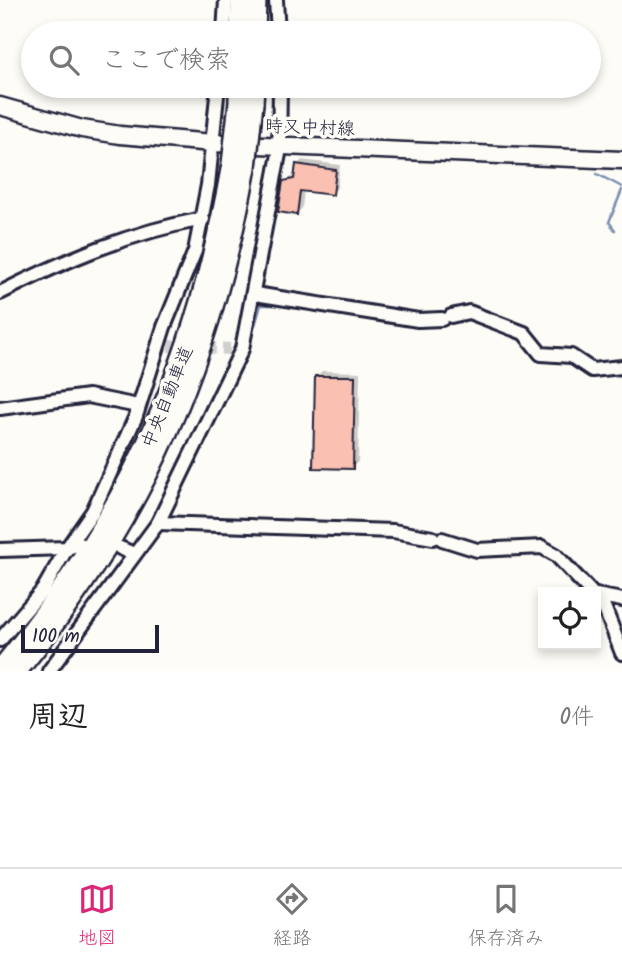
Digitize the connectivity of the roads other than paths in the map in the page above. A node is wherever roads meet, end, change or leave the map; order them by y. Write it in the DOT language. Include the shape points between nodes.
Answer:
graph roads {
  1 [pos="226,0"];
  2 [pos="240,0"];
  3 [pos="256,0"];
  4 [pos="276,0"];
  5 [pos="225,21"];
  6 [pos="240,21"];
  7 [pos="255,21"];
  8 [pos="277,21"];
  9 [pos="217,98"];
  10 [pos="246,98"];
  11 [pos="279,98"];
  12 [pos="0,106"];
  13 [pos="213,143"];
  14 [pos="280,146"];
  15 [pos="622,160"];
  16 [pos="239,165"];
  17 [pos="203,219"];
  18 [pos="0,293"];
  19 [pos="255,294"];
  20 [pos="622,367"];
  21 [pos="138,406"];
  22 [pos="0,408"];
  23 [pos="158,523"];
  24 [pos="80,544"];
  25 [pos="66,548"];
  26 [pos="120,548"];
  27 [pos="0,550"];
  28 [pos="134,554"];
  29 [pos="588,587"];
  30 [pos="601,596"];
  31 [pos="622,600"];
  32 [pos="601,606"];
  33 [pos="0,640"];
  34 [pos="622,653"];
  35 [pos="0,670"];
  36 [pos="18,671"];
  37 [pos="49,671"];
  1 -- 5 [label="street"];
  2 -- 6 [label="highway"];
  3 -- 7 [label="highway"];
  4 -- 8 [label="street"];
  9 -- 13 [label="street"];
  10 -- 16 [label="highway, 中央自動車道, bridge"];
  11 -- 14 [label="street"];
  12 -- 13 [label="main road, 時又中村線" via="82,129"];
  13 -- 14 [label="main road, 時又中村線"];
  13 -- 17 [label="street"];
  14 -- 15 [label="main road, 時又中村線"];
  14 -- 19 [label="street"];
  16 -- 35 [label="highway, 中央自動車道" via="203,299 149,445 69,582"];
  16 -- 36 [label="highway, 中央自動車道" via="217,302 161,451 81,590"];
  17 -- 18 [label="street" via="111,242"];
  17 -- 21 [label="street" via="163,346"];
  19 -- 20 [label="street" via="418,320 469,312 524,333 541,354 571,356 592,370"];
  19 -- 23 [label="street" via="236,349"];
  21 -- 22 [label="street" via="88,396"];
  21 -- 25 [label="street" via="100,498"];
  23 -- 28 [label="street"];
  23 -- 29 [label="street" via="393,531 477,550 542,547"];
  24 -- 25 [label="street"];
  25 -- 27 [label="street"];
  25 -- 33 [label="street" via="43,590"];
  26 -- 28 [label="street"];
  28 -- 37 [label="street"];
  30 -- 31 [label="street"];
  32 -- 34 [label="street"];
}
